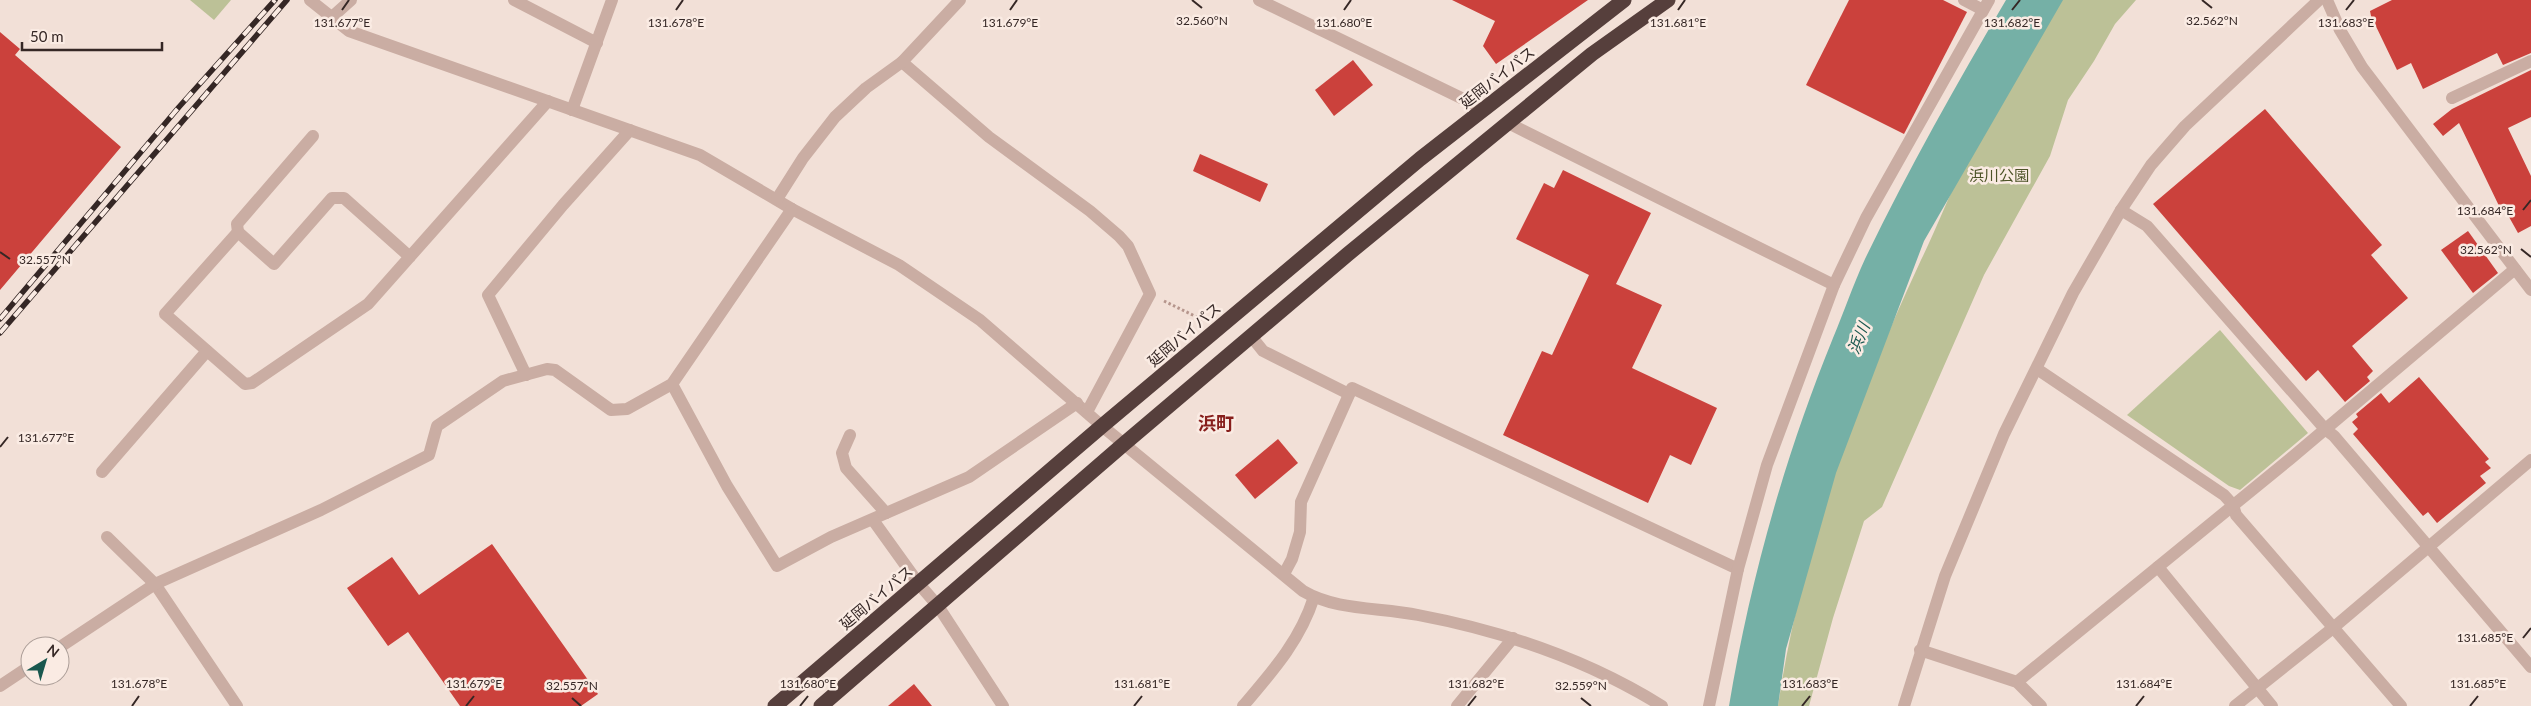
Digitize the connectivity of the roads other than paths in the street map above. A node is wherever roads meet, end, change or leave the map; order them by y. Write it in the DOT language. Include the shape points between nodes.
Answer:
graph roads {
  1 [pos="310,0"];
  2 [pos="351,0"];
  3 [pos="514,0"];
  4 [pos="612,0"];
  5 [pos="960,0"];
  6 [pos="1259,0"];
  7 [pos="1624,0"];
  8 [pos="1668,0"];
  9 [pos="1964,0"];
  10 [pos="2320,0"];
  11 [pos="2327,0"];
  12 [pos="1986,5"];
  13 [pos="332,17"];
  14 [pos="597,43"];
  15 [pos="2531,61"];
  16 [pos="902,62"];
  17 [pos="2452,98"];
  18 [pos="548,101"];
  19 [pos="1484,109"];
  20 [pos="572,110"];
  21 [pos="1508,123"];
  22 [pos="630,130"];
  23 [pos="314,136"];
  24 [pos="777,199"];
  25 [pos="792,209"];
  26 [pos="2121,210"];
  27 [pos="238,232"];
  28 [pos="410,257"];
  29 [pos="2515,269"];
  30 [pos="1834,285"];
  31 [pos="2531,290"];
  32 [pos="1251,336"];
  33 [pos="207,351"];
  34 [pos="2037,369"];
  35 [pos="526,375"];
  36 [pos="672,384"];
  37 [pos="1349,394"];
  38 [pos="1082,408"];
  39 [pos="1102,426"];
  40 [pos="2325,429"];
  41 [pos="850,435"];
  42 [pos="1125,443"];
  43 [pos="2531,460"];
  44 [pos="102,472"];
  45 [pos="2233,505"];
  46 [pos="886,513"];
  47 [pos="873,520"];
  48 [pos="107,537"];
  49 [pos="2429,547"];
  50 [pos="2158,567"];
  51 [pos="1738,569"];
  52 [pos="1284,574"];
  53 [pos="155,584"];
  54 [pos="918,584"];
  55 [pos="1314,597"];
  56 [pos="938,606"];
  57 [pos="2334,628"];
  58 [pos="1513,638"];
  59 [pos="70,640"];
  60 [pos="1920,650"];
  61 [pos="2531,667"];
  62 [pos="20,673"];
  63 [pos="2017,682"];
  64 [pos="0,686"];
  65 [pos="2256,688"];
  66 [pos="2027,700"];
  67 [pos="237,706"];
  68 [pos="775,706"];
  69 [pos="821,706"];
  70 [pos="1003,706"];
  71 [pos="1243,706"];
  72 [pos="1457,706"];
  73 [pos="1662,706"];
  74 [pos="1709,706"];
  75 [pos="1904,706"];
  76 [pos="2041,706"];
  77 [pos="2235,706"];
  78 [pos="2272,706"];
  79 [pos="2402,706"];
  1 -- 13 [label="street"];
  2 -- 13 [label="street"];
  3 -- 14 [label="street"];
  4 -- 14 [label="street"];
  5 -- 16 [label="street"];
  6 -- 19 [label="street"];
  7 -- 19 [label="highway, 延岡バイパス"];
  8 -- 21 [label="highway" via="1592,54"];
  9 -- 12 [label="street"];
  10 -- 26 [label="street" via="2185,126 2151,165"];
  11 -- 29 [label="street" via="2340,30 2362,66"];
  12 -- 30 [label="street" via="1866,218"];
  13 -- 18 [label="street" via="349,31"];
  14 -- 20 [label="street"];
  15 -- 17 [label="street"];
  16 -- 24 [label="street" via="866,88 835,117"];
  16 -- 38 [label="street" via="989,137 1090,211 1128,246 1150,294"];
  18 -- 20 [label="street"];
  18 -- 28 [label="street"];
  19 -- 39 [label="highway, 延岡バイパス"];
  20 -- 22 [label="street"];
  21 -- 30 [label="street"];
  21 -- 32 [label="highway"];
  22 -- 24 [label="street" via="700,156"];
  22 -- 35 [label="street" via="488,295"];
  23 -- 27 [label="street" via="237,224"];
  24 -- 25 [label="street"];
  25 -- 36 [label="street"];
  25 -- 38 [label="street" via="899,265 980,320"];
  26 -- 34 [label="street" via="2073,293"];
  26 -- 40 [label="street" via="2147,226"];
  27 -- 28 [label="street" via="274,264 332,198 344,198"];
  27 -- 33 [label="street" via="165,314"];
  28 -- 33 [label="street" via="368,304 252,383 245,384"];
  29 -- 31 [label="street"];
  29 -- 40 [label="street"];
  30 -- 51 [label="street" via="1767,465"];
  32 -- 37 [label="street" via="1263,351"];
  32 -- 42 [label="highway"];
  33 -- 44 [label="street"];
  34 -- 45 [label="street" via="2224,495"];
  34 -- 60 [label="street" via="1969,515"];
  35 -- 36 [label="street" via="555,370 610,410 627,409"];
  35 -- 53 [label="street" via="503,381 437,426 429,455 321,510"];
  36 -- 47 [label="street" via="727,486 777,566 831,537"];
  37 -- 51 [label="street" via="1352,388"];
  37 -- 52 [label="street" via="1301,502 1300,532"];
  38 -- 39 [label="street"];
  38 -- 46 [label="street" via="969,477"];
  39 -- 42 [label="street"];
  39 -- 54 [label="highway, 延岡バイパス"];
  40 -- 45 [label="street"];
  40 -- 49 [label="street"];
  41 -- 46 [label="street" via="842,452 846,468"];
  42 -- 52 [label="street"];
  42 -- 56 [label="highway"];
  43 -- 49 [label="street"];
  45 -- 50 [label="street"];
  45 -- 57 [label="street" via="2236,515"];
  46 -- 47 [label="street"];
  47 -- 54 [label="street"];
  48 -- 53 [label="street"];
  49 -- 57 [label="street"];
  49 -- 61 [label="street"];
  50 -- 63 [label="street"];
  50 -- 65 [label="street"];
  51 -- 74 [label="street"];
  52 -- 55 [label="street"];
  53 -- 59 [label="street"];
  53 -- 67 [label="street"];
  54 -- 56 [label="street"];
  54 -- 68 [label="highway, 延岡バイパス"];
  55 -- 58 [label="street" via="1328,602 1418,614"];
  55 -- 71 [label="street" via="1295,641"];
  56 -- 69 [label="highway"];
  56 -- 70 [label="street"];
  57 -- 65 [label="street"];
  57 -- 79 [label="street"];
  58 -- 72 [label="street"];
  58 -- 73 [label="street" via="1592,668"];
  60 -- 63 [label="street"];
  60 -- 75 [label="street"];
  62 -- 64 [label="street"];
  63 -- 66 [label="street"];
  65 -- 77 [label="street"];
  65 -- 78 [label="street"];
  66 -- 76 [label="street"];
}
